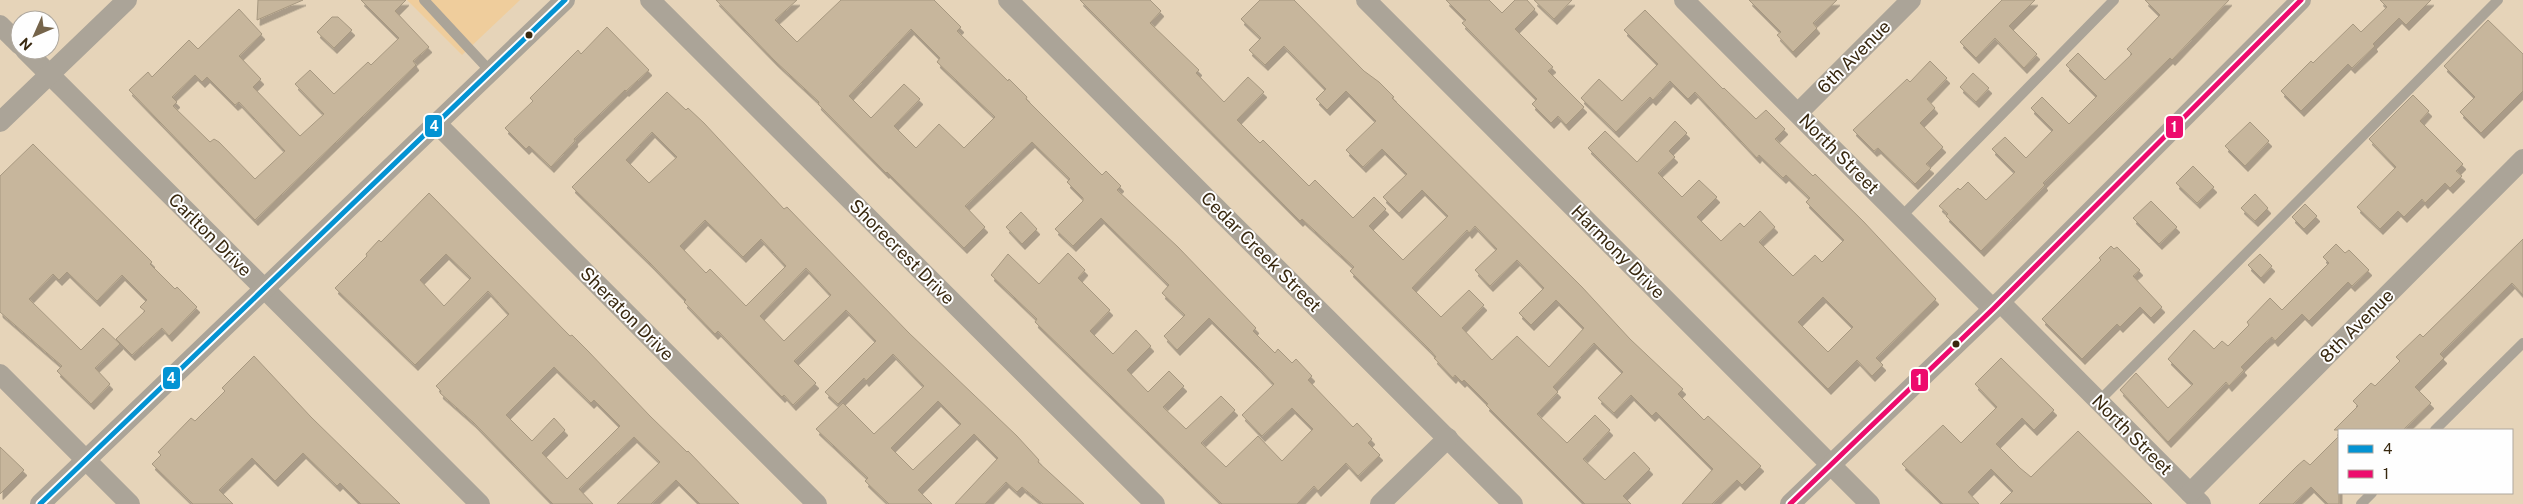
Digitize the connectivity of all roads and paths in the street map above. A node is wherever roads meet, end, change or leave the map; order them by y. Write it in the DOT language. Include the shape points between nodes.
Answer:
graph roads {
  1 [pos="127,0"];
  2 [pos="424,0"];
  3 [pos="565,0"];
  4 [pos="650,0"];
  5 [pos="1008,0"];
  6 [pos="1366,0"];
  7 [pos="1684,0"];
  8 [pos="1911,0"];
  9 [pos="2114,0"];
  10 [pos="2301,0"];
  11 [pos="2498,0"];
  12 [pos="0,25"];
  13 [pos="10,34"];
  14 [pos="36,60"];
  15 [pos="490,72"];
  16 [pos="50,74"];
  17 [pos="1798,113"];
  18 [pos="0,122"];
  19 [pos="436,123"];
  20 [pos="2523,159"];
  21 [pos="1902,216"];
  22 [pos="264,288"];
  23 [pos="1997,306"];
  24 [pos="2523,343"];
  25 [pos="0,374"];
  26 [pos="2098,402"];
  27 [pos="2436,429"];
  28 [pos="1448,438"];
  29 [pos="86,460"];
  30 [pos="1831,465"];
  31 [pos="2371,494"];
  32 [pos="2196,498"];
  33 [pos="476,503"];
  34 [pos="40,504"];
  35 [pos="130,504"];
  36 [pos="817,504"];
  37 [pos="1155,504"];
  38 [pos="1380,504"];
  39 [pos="1514,504"];
  40 [pos="1790,504"];
  41 [pos="1870,504"];
  42 [pos="2361,504"];
  1 -- 16 [label="street"];
  2 -- 15 [label="lane"];
  3 -- 15 [label="street"];
  4 -- 37 [label="street, Shorecrest Drive"];
  5 -- 28 [label="street, Cedar Creek Street"];
  6 -- 30 [label="street, Harmony Drive"];
  7 -- 17 [label="street, North Street"];
  8 -- 17 [label="street, 6th Avenue"];
  9 -- 21 [label="lane"];
  10 -- 23 [label="street"];
  11 -- 26 [label="lane"];
  12 -- 13 [label="street"];
  14 -- 16 [label="street, Carlton Drive"];
  15 -- 19 [label="street"];
  16 -- 18 [label="street"];
  16 -- 22 [label="street, Carlton Drive"];
  17 -- 21 [label="street, North Street"];
  19 -- 22 [label="street"];
  19 -- 36 [label="street, Sheraton Drive"];
  20 -- 32 [label="street, 8th Avenue"];
  21 -- 23 [label="street, North Street"];
  22 -- 29 [label="street"];
  22 -- 33 [label="street, Carlton Drive"];
  23 -- 26 [label="street, North Street"];
  23 -- 30 [label="street"];
  24 -- 27 [label="lane"];
  25 -- 29 [label="street"];
  26 -- 32 [label="street, North Street"];
  28 -- 38 [label="street"];
  28 -- 39 [label="street, Cedar Creek Street"];
  29 -- 34 [label="street"];
  29 -- 35 [label="street"];
  30 -- 40 [label="street"];
  30 -- 41 [label="street, Harmony Drive"];
  31 -- 42 [label="lane"];
}
